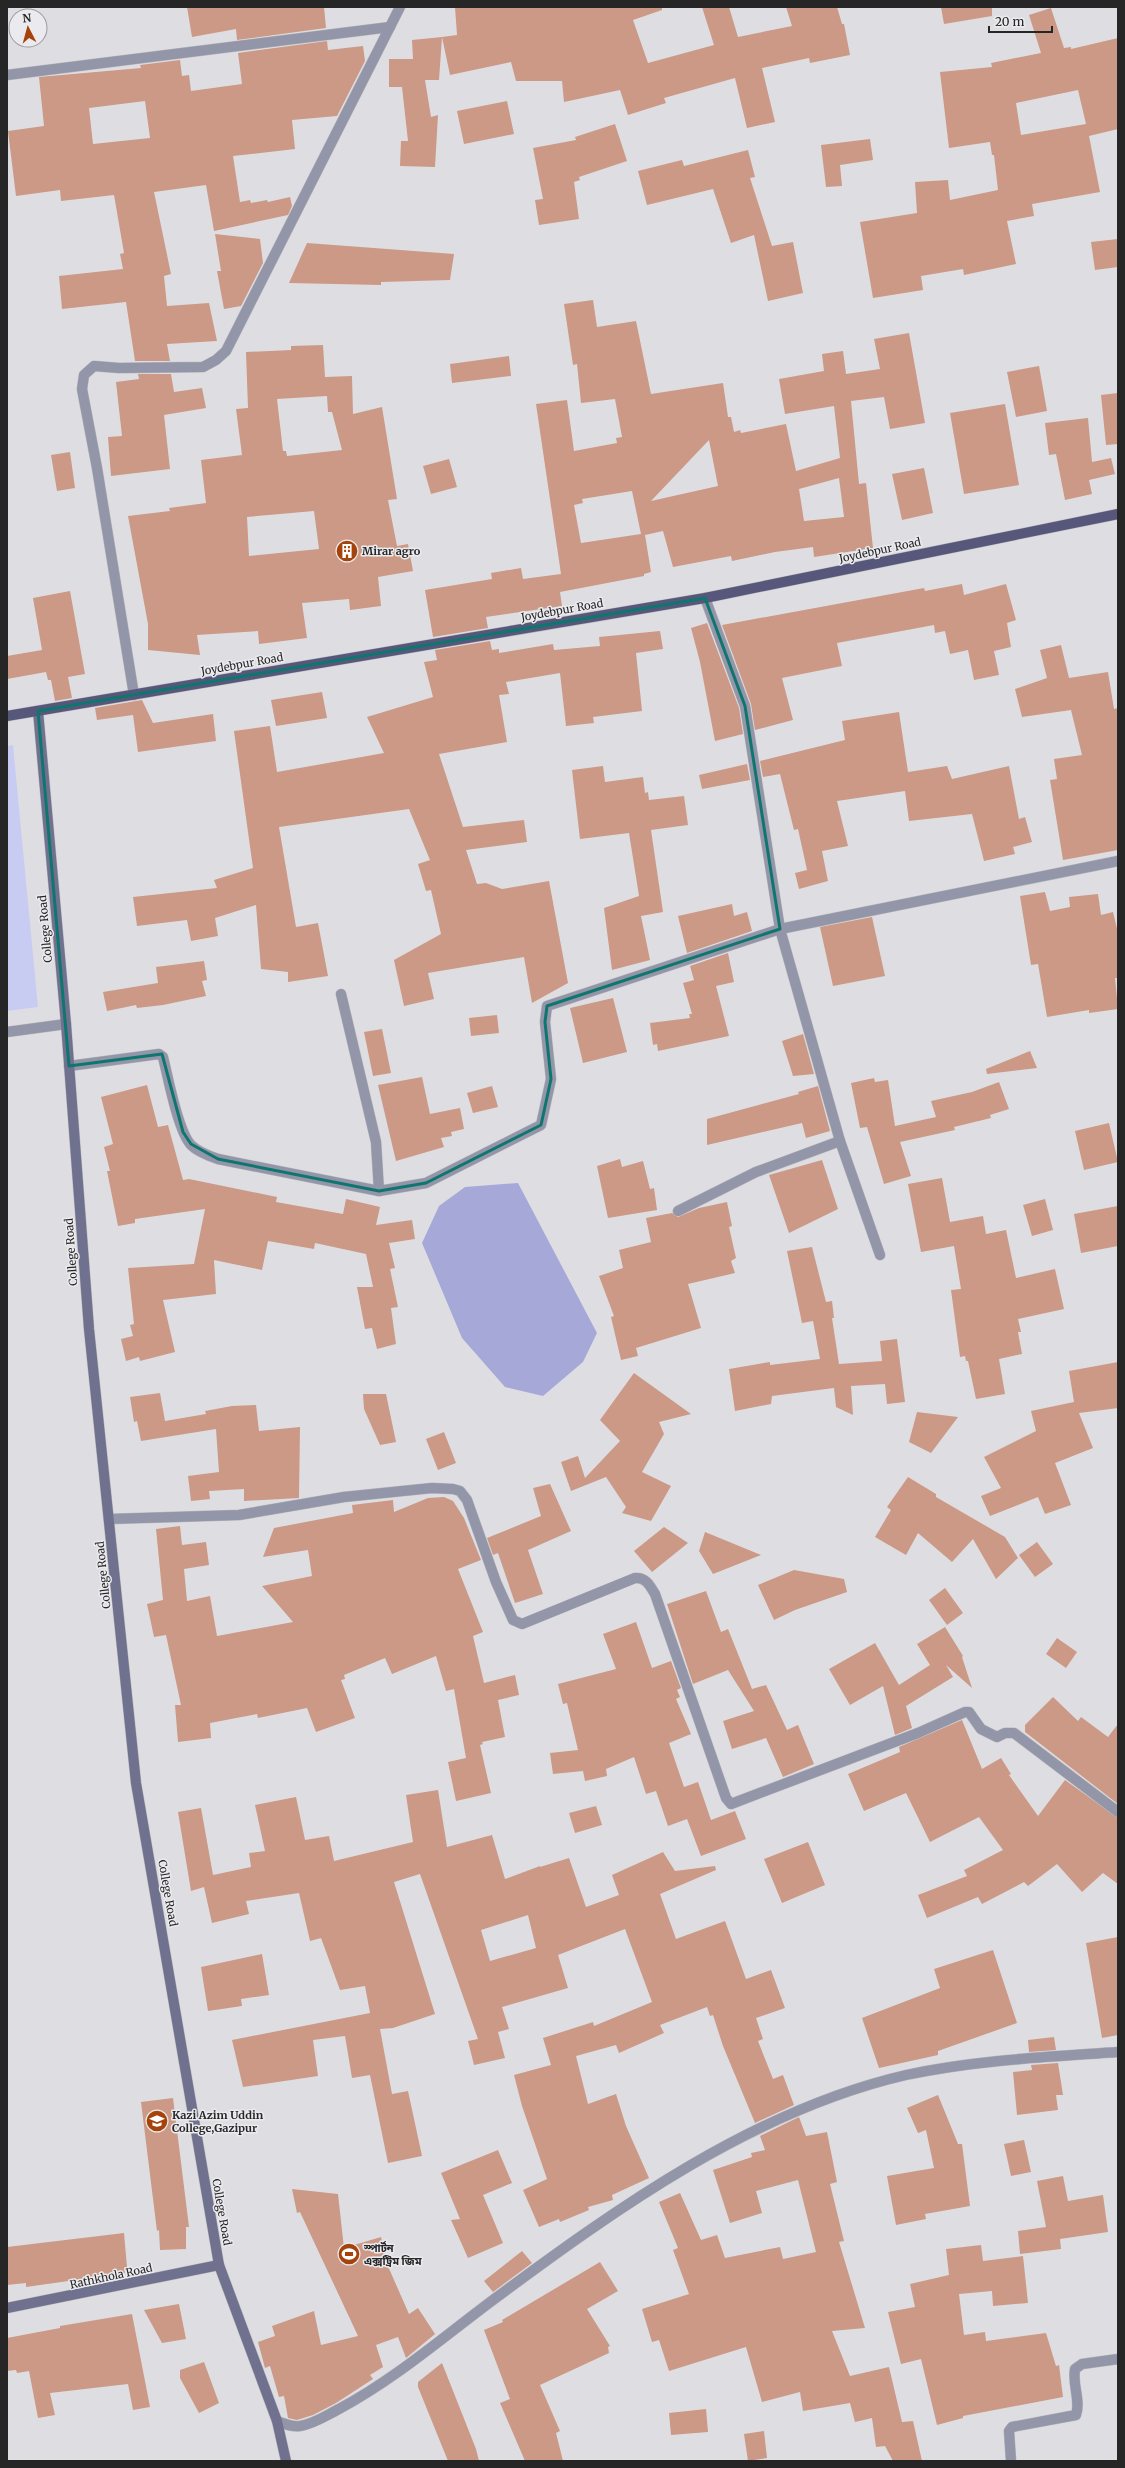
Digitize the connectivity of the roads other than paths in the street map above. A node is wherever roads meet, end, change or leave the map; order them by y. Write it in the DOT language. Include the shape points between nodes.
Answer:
graph roads {
  1 [pos="400,7"];
  2 [pos="390,27"];
  3 [pos="7,75"];
  4 [pos="1118,514"];
  5 [pos="705,598"];
  6 [pos="134,694"];
  7 [pos="38,711"];
  8 [pos="7,716"];
  9 [pos="1118,861"];
  10 [pos="780,929"];
  11 [pos="340,994"];
  12 [pos="66,1024"];
  13 [pos="7,1032"];
  14 [pos="69,1066"];
  15 [pos="840,1141"];
  16 [pos="379,1191"];
  17 [pos="678,1211"];
  18 [pos="880,1255"];
  19 [pos="109,1519"];
  20 [pos="1118,1812"];
  21 [pos="1118,2052"];
  22 [pos="219,2265"];
  23 [pos="7,2308"];
  24 [pos="1118,2360"];
  25 [pos="277,2421"];
  26 [pos="286,2461"];
  27 [pos="1011,2461"];
  1 -- 2 [label="street"];
  2 -- 3 [label="street"];
  2 -- 6 [label="street" via="226,351 203,368 94,366 84,375 82,389"];
  4 -- 5 [label="main road, Joydebpur Road"];
  5 -- 6 [label="main road, Joydebpur Road"];
  5 -- 10 [label="street" via="745,706"];
  6 -- 7 [label="main road, Joydebpur Road"];
  7 -- 8 [label="main road, Joydebpur Road"];
  7 -- 12 [label="main road, College Road"];
  9 -- 10 [label="street"];
  10 -- 15 [label="street"];
  10 -- 16 [label="street" via="547,1006 545,1022 552,1080 541,1125 426,1183"];
  11 -- 16 [label="street" via="376,1142"];
  12 -- 13 [label="street"];
  12 -- 14 [label="main road, College Road"];
  14 -- 16 [label="street" via="159,1054 183,1132 191,1144 204,1154"];
  14 -- 19 [label="main road, College Road" via="89,1329"];
  15 -- 17 [label="street" via="756,1172"];
  15 -- 18 [label="street"];
  19 -- 20 [label="street" via="239,1515 344,1497 453,1489 460,1491 467,1500 496,1582 513,1620 522,1624 635,1578 648,1583 655,1594 726,1798 731,1804 969,1712 981,1730 997,1737 1014,1733"];
  19 -- 22 [label="main road, College Road" via="136,1783"];
  21 -- 25 [label="street" via="985,2061 905,2076 834,2097 745,2136 658,2183 494,2300 396,2375 360,2398 302,2426 292,2427"];
  22 -- 23 [label="main road, Rathkhola Road"];
  22 -- 25 [label="main road, College Road"];
  24 -- 27 [label="street" via="1082,2364 1075,2369 1078,2409 1076,2415 1012,2426 1009,2431"];
  25 -- 26 [label="main road, College Road"];
}
